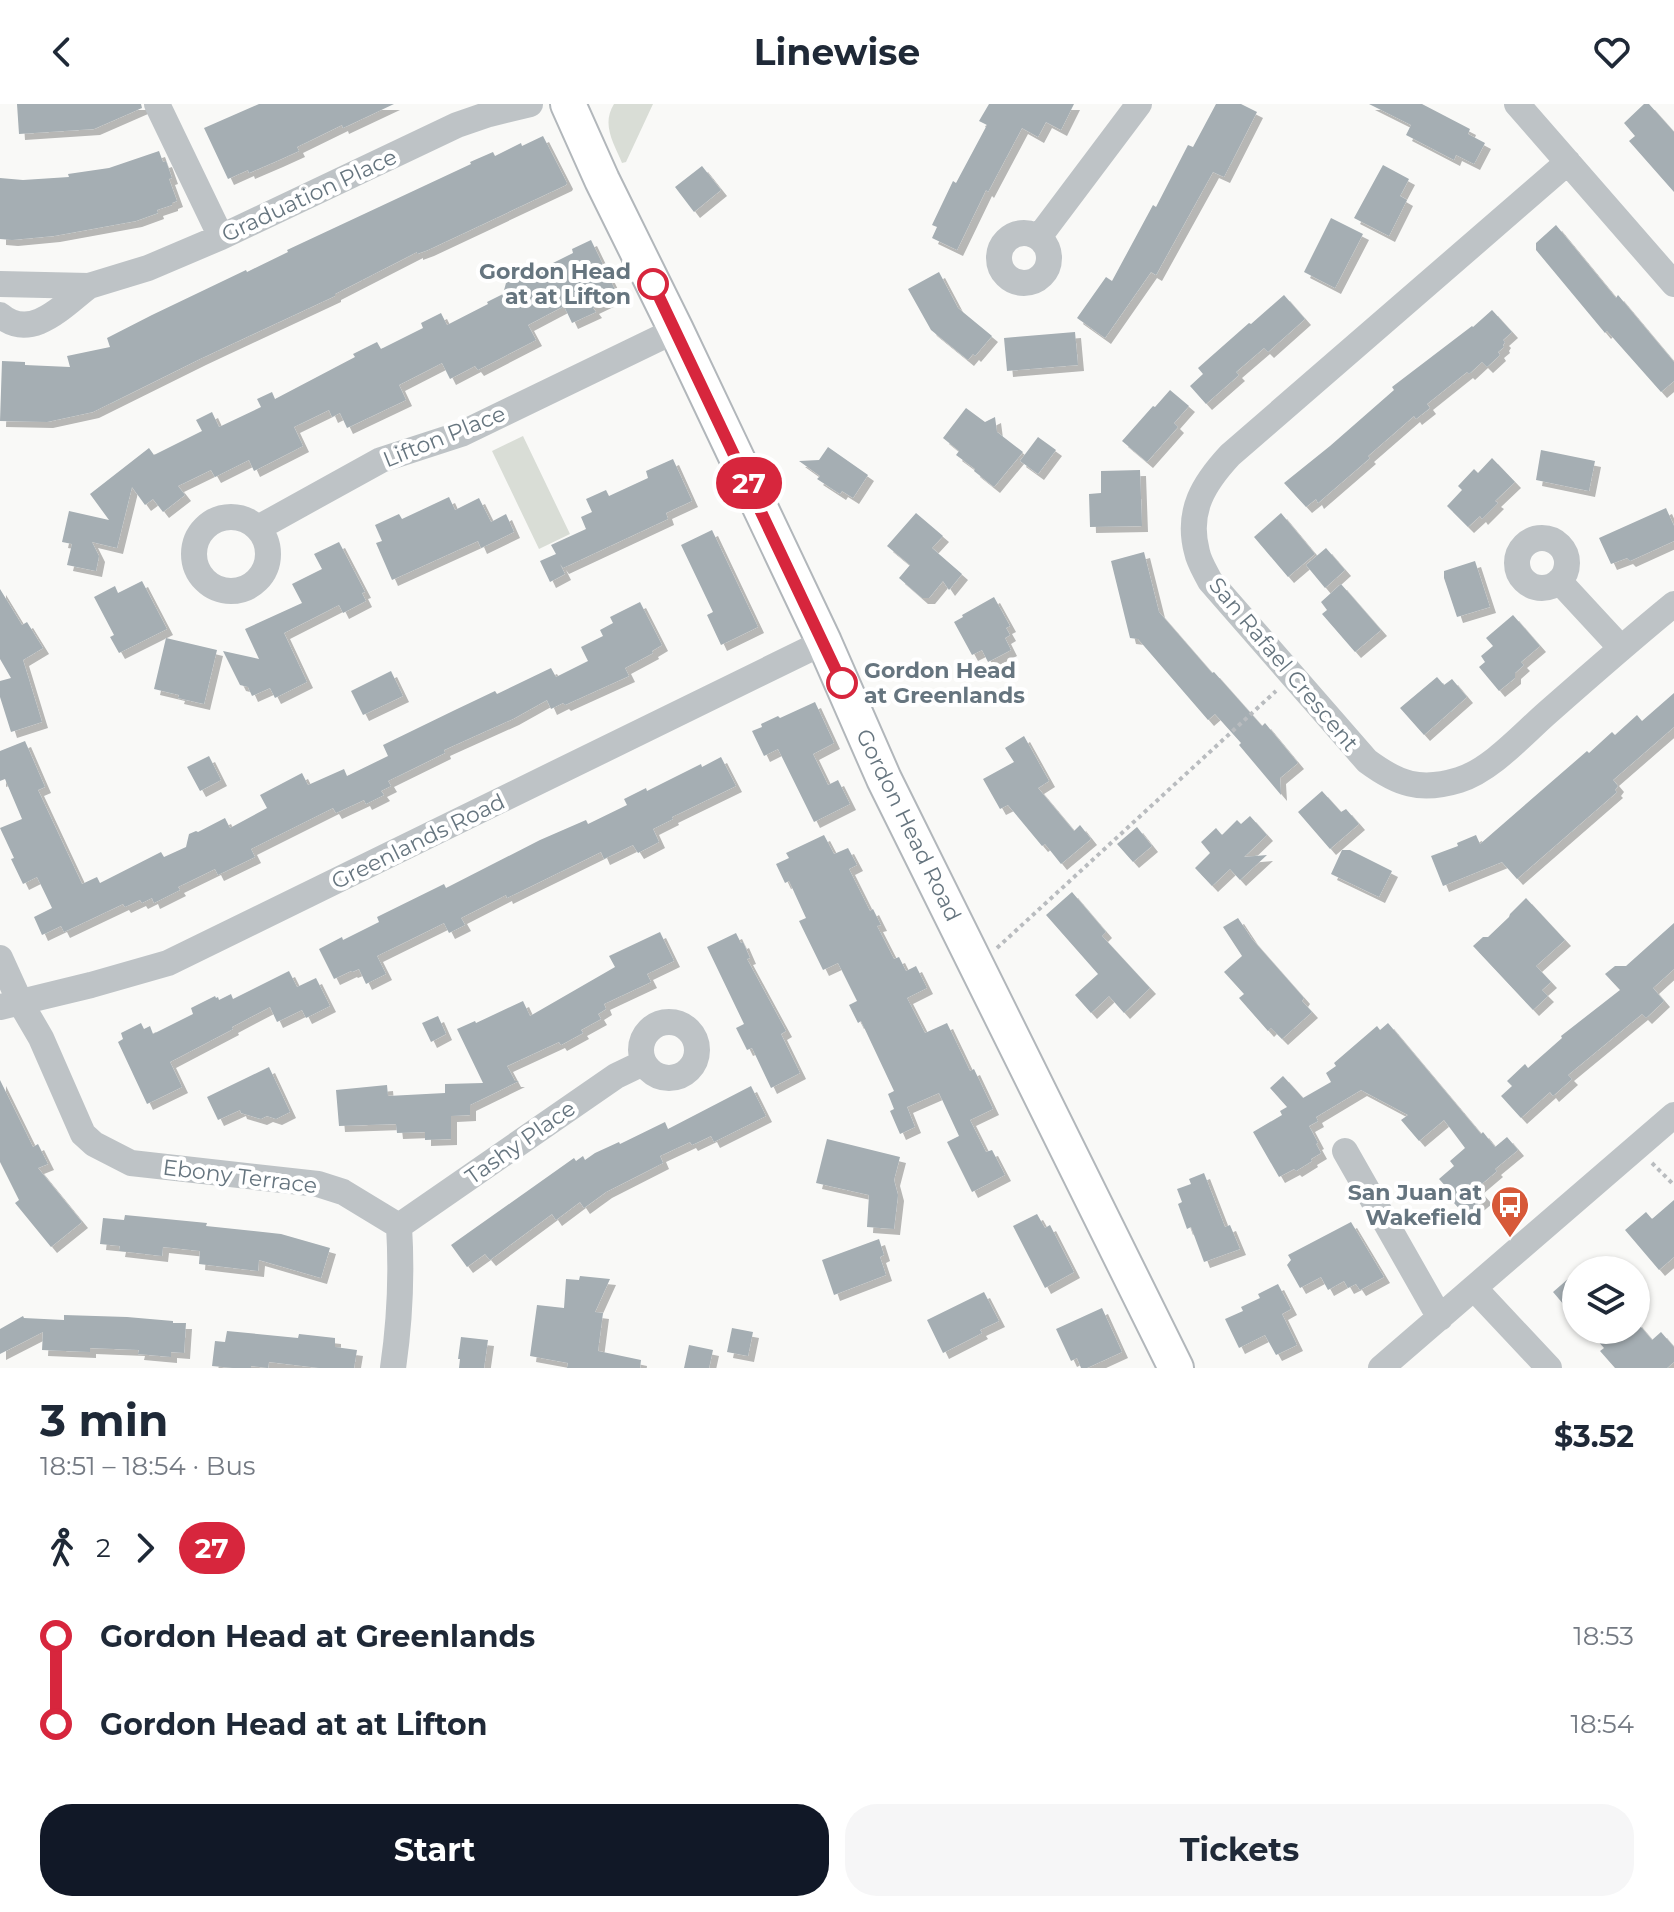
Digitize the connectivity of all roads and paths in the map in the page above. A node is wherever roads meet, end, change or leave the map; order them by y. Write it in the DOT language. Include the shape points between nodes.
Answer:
graph roads {
  1 [pos="157,104"];
  2 [pos="530,104"];
  3 [pos="568,104"];
  4 [pos="1139,104"];
  5 [pos="1517,104"];
  6 [pos="1568,162"];
  7 [pos="221,237"];
  8 [pos="1039,237"];
  9 [pos="0,284"];
  10 [pos="1674,284"];
  11 [pos="89,286"];
  12 [pos="0,315"];
  13 [pos="676,330"];
  14 [pos="258,528"];
  15 [pos="1559,581"];
  16 [pos="1674,604"];
  17 [pos="824,642"];
  18 [pos="1621,648"];
  19 [pos="1292,676"];
  20 [pos="0,958"];
  21 [pos="977,967"];
  22 [pos="10,1004"];
  23 [pos="643,1063"];
  24 [pos="1674,1115"];
  25 [pos="1636,1147"];
  26 [pos="1345,1151"];
  27 [pos="1674,1185"];
  28 [pos="399,1226"];
  29 [pos="1474,1288"];
  30 [pos="1440,1318"];
  31 [pos="393,1368"];
  32 [pos="1176,1368"];
  33 [pos="1381,1368"];
  34 [pos="1549,1368"];
  1 -- 7 [label="street"];
  2 -- 7 [label="street, Graduation Place" via="457,125"];
  3 -- 13 [label="main road, Gordon Head Road"];
  4 -- 8 [label="street"];
  5 -- 6 [label="street"];
  6 -- 10 [label="street"];
  6 -- 19 [label="street, San Rafael Crescent" via="1230,455 1200,495 1194,528 1197,553 1210,581"];
  7 -- 11 [label="street, Graduation Place"];
  9 -- 11 [label="street, Graduation Place"];
  11 -- 12 [label="street, Graduation Place" via="44,320 26,326"];
  13 -- 14 [label="street, Lifton Place" via="461,434 381,460"];
  13 -- 17 [label="main road, Gordon Head Road"];
  15 -- 18 [label="street"];
  16 -- 18 [label="street, San Rafael Crescent"];
  17 -- 21 [label="main road, Gordon Head Road" via="884,779"];
  17 -- 22 [label="street, Greenlands Road" via="168,963"];
  18 -- 19 [label="street, San Rafael Crescent" via="1487,765 1461,780 1430,785 1407,784 1367,761"];
  19 -- 21 [label="path"];
  20 -- 22 [label="street, Ebony Terrace"];
  21 -- 32 [label="main road, Gordon Head Road"];
  22 -- 28 [label="street, Ebony Terrace" via="41,1038 83,1134 94,1144 131,1163 318,1184 343,1192"];
  23 -- 28 [label="street, Tashy Place" via="616,1076"];
  24 -- 25 [label="street"];
  25 -- 27 [label="path"];
  25 -- 29 [label="street"];
  26 -- 30 [label="street"];
  28 -- 31 [label="street" via="402,1265"];
  29 -- 30 [label="street"];
  29 -- 34 [label="street"];
  30 -- 33 [label="street"];
}
